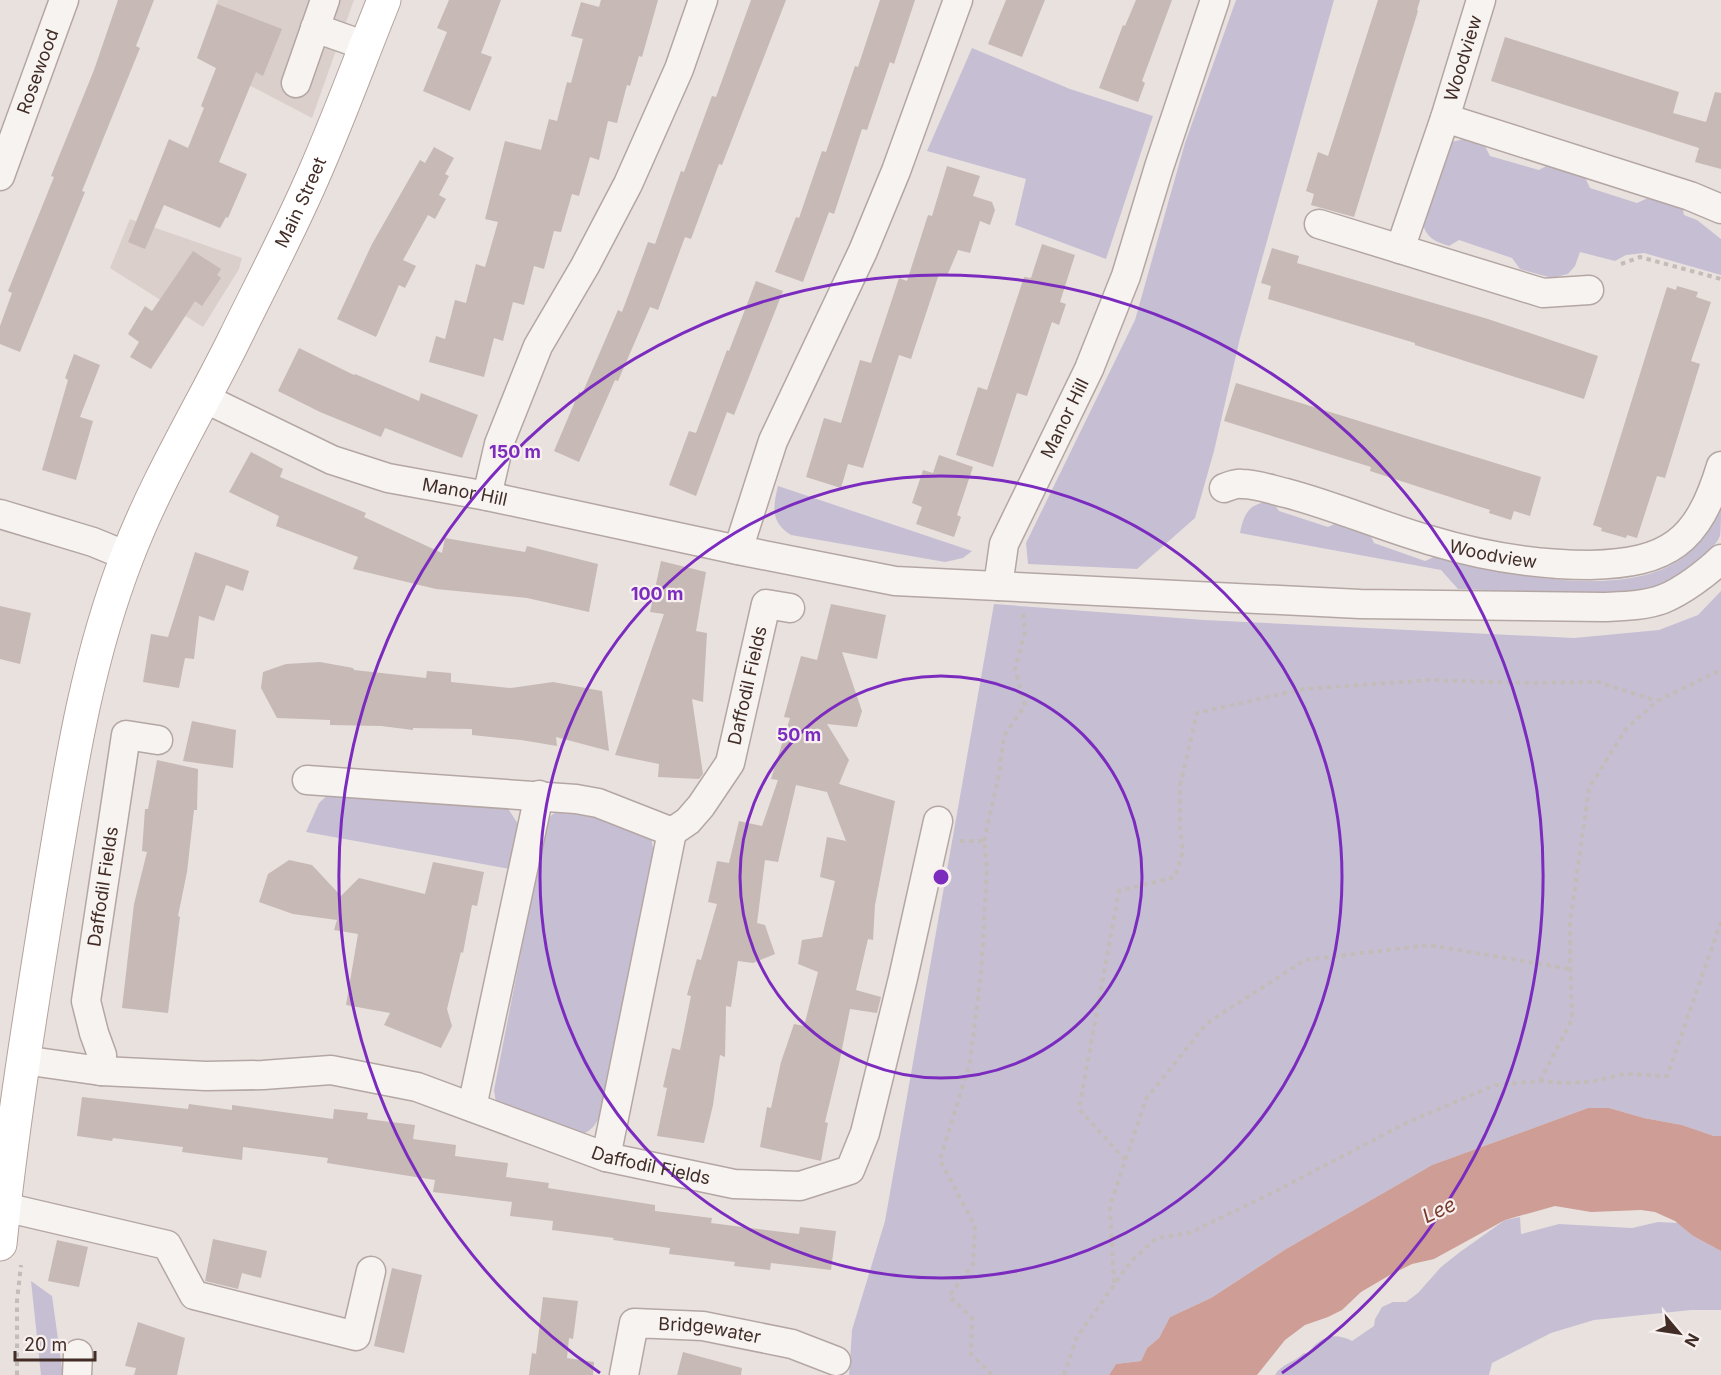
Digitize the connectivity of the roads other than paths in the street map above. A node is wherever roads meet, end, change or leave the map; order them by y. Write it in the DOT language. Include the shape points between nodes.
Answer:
graph roads {
  1 [pos="64,0"];
  2 [pos="325,0"];
  3 [pos="384,0"];
  4 [pos="703,0"];
  5 [pos="958,0"];
  6 [pos="1215,0"];
  7 [pos="1481,0"];
  8 [pos="315,28"];
  9 [pos="366,46"];
  10 [pos="296,83"];
  11 [pos="1445,118"];
  12 [pos="0,176"];
  13 [pos="1721,209"];
  14 [pos="1319,224"];
  15 [pos="1400,249"];
  16 [pos="1589,290"];
  17 [pos="204,398"];
  18 [pos="1721,466"];
  19 [pos="1224,488"];
  20 [pos="487,496"];
  21 [pos="0,514"];
  22 [pos="738,550"];
  23 [pos="127,556"];
  24 [pos="1721,559"];
  25 [pos="1009,587"];
  26 [pos="790,608"];
  27 [pos="158,740"];
  28 [pos="308,780"];
  29 [pos="539,795"];
  30 [pos="936,831"];
  31 [pos="672,832"];
  32 [pos="23,1060"];
  33 [pos="101,1071"];
  34 [pos="472,1107"];
  35 [pos="606,1157"];
  36 [pos="4,1207"];
  37 [pos="11,1250"];
  38 [pos="371,1271"];
  39 [pos="836,1361"];
  40 [pos="624,1375"];
  1 -- 12 [label="street, Rosewood"];
  2 -- 8 [label="street"];
  3 -- 9 [label="main road, Main Street"];
  4 -- 20 [label="street" via="679,69 628,184 538,346 499,444"];
  5 -- 22 [label="street" via="867,241 773,441"];
  6 -- 25 [label="street, Manor Hill" via="1119,294 1085,379 1004,544"];
  7 -- 11 [label="street, Woodview"];
  8 -- 9 [label="street"];
  8 -- 10 [label="street"];
  9 -- 17 [label="main road, Main Street" via="314,173"];
  11 -- 13 [label="street, Woodview" via="1683,193"];
  11 -- 15 [label="street, Woodview"];
  14 -- 15 [label="street"];
  15 -- 16 [label="street" via="1543,293"];
  17 -- 20 [label="street, Manor Hill" via="332,460 388,478"];
  17 -- 23 [label="main road, Main Street"];
  18 -- 19 [label="street, Woodview" via="1702,513 1689,533 1657,555 1613,564 1530,563 1476,553 1282,492 1240,483"];
  20 -- 22 [label="street, Manor Hill"];
  21 -- 23 [label="street"];
  22 -- 25 [label="street, Manor Hill" via="896,581"];
  23 -- 32 [label="main road, Main Street" via="105,620 78,725"];
  24 -- 25 [label="street" via="1664,599 1603,607 1360,604"];
  26 -- 31 [label="street, Daffodil Fields" via="766,604 730,763 701,806"];
  27 -- 33 [label="street, Daffodil Fields" via="126,735 86,1000 102,1055"];
  28 -- 29 [label="street"];
  29 -- 31 [label="street" via="598,803"];
  29 -- 34 [label="street"];
  30 -- 35 [label="street, Daffodil Fields" via="865,1133 849,1170 801,1186 734,1184"];
  31 -- 35 [label="street"];
  32 -- 33 [label="street, Daffodil Fields"];
  32 -- 36 [label="main road, Main Street"];
  33 -- 34 [label="street, Daffodil Fields" via="206,1076 331,1070 417,1087"];
  34 -- 35 [label="street, Daffodil Fields"];
  36 -- 37 [label="main road, Main Street"];
  36 -- 38 [label="street" via="167,1245 194,1295 356,1336"];
  39 -- 40 [label="street, Bridgewater" via="792,1344 703,1326 634,1323"];
}
